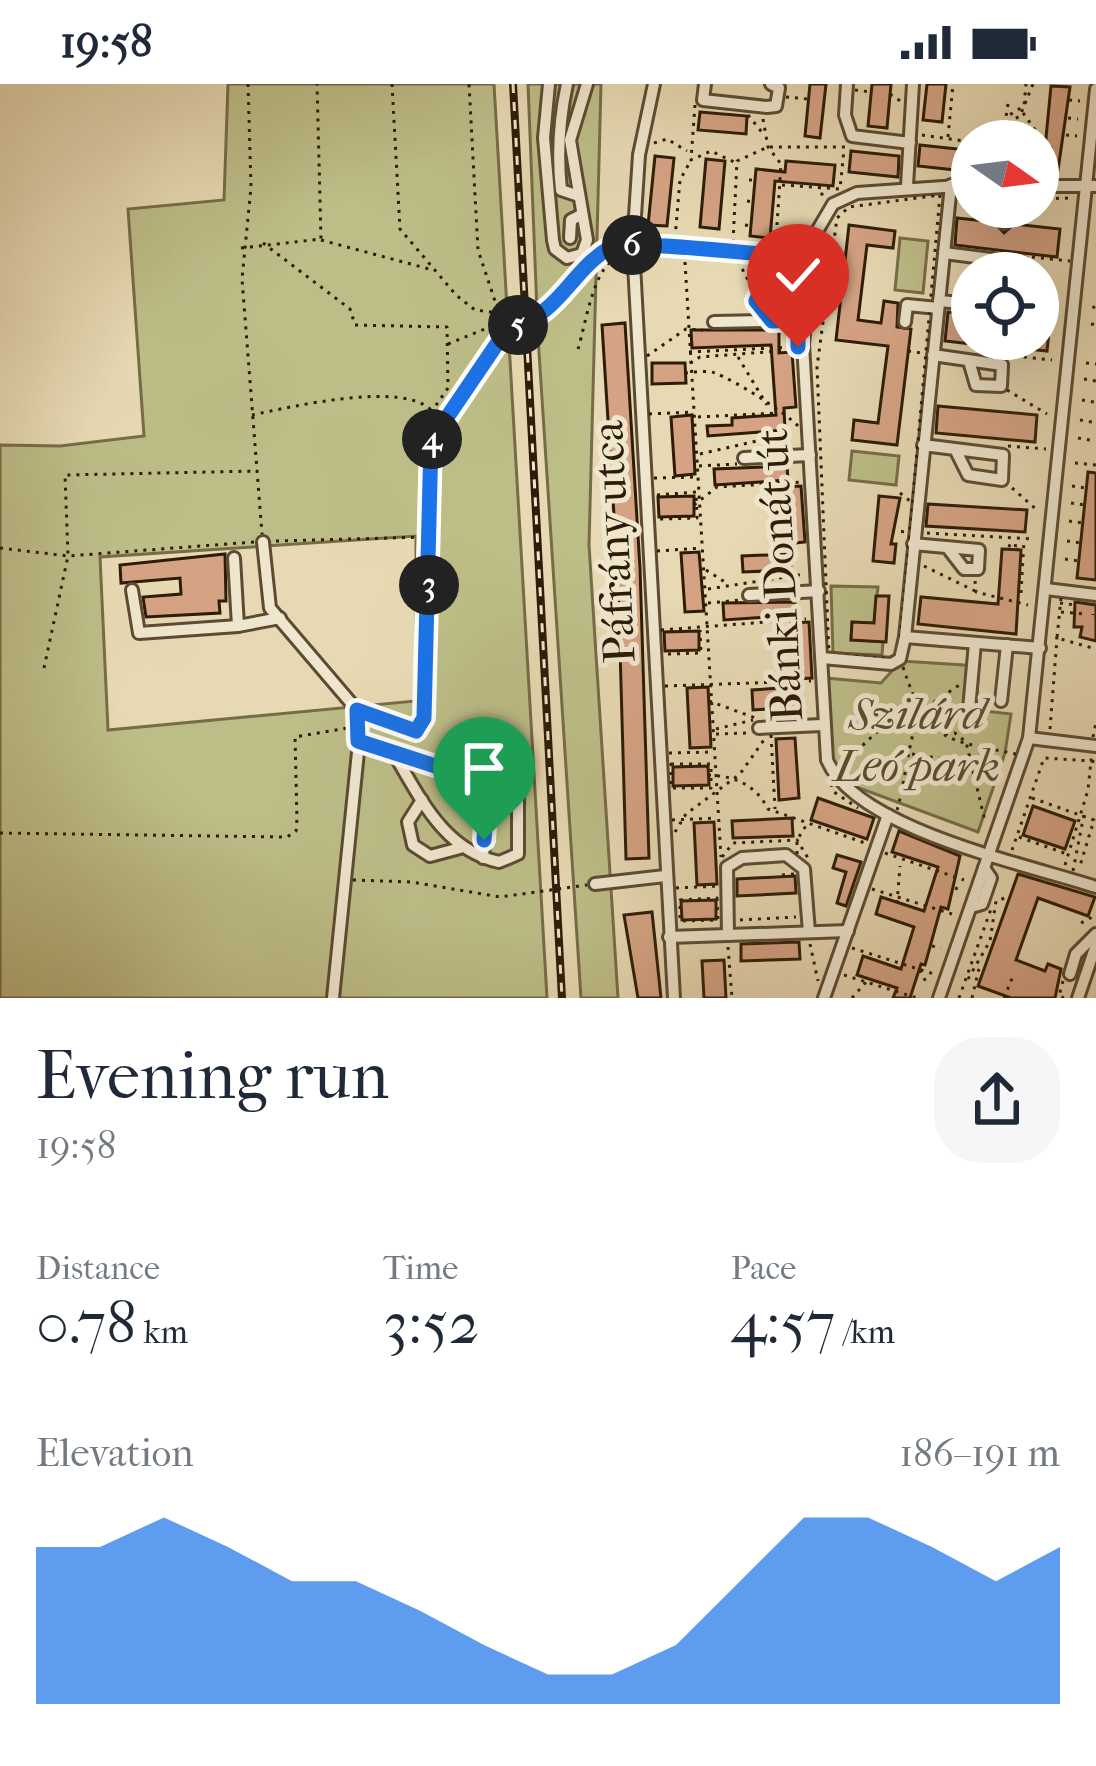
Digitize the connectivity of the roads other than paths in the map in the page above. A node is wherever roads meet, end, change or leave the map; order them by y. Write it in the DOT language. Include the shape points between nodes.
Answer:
graph roads {
  1 [pos="549,84"];
  2 [pos="654,84"];
  3 [pos="705,84"];
  4 [pos="771,84"];
  5 [pos="914,84"];
  6 [pos="567,85"];
  7 [pos="848,86"];
  8 [pos="586,87"];
  9 [pos="1096,89"];
  10 [pos="558,128"];
  11 [pos="912,139"];
  12 [pos="951,185"];
  13 [pos="907,186"];
  14 [pos="1059,186"];
  15 [pos="1091,186"];
  16 [pos="580,215"];
  17 [pos="571,238"];
  18 [pos="634,248"];
  19 [pos="944,253"];
  20 [pos="951,254"];
  21 [pos="811,257"];
  22 [pos="936,306"];
  23 [pos="951,306"];
  24 [pos="804,320"];
  25 [pos="905,322"];
  26 [pos="708,326"];
  27 [pos="924,353"];
  28 [pos="969,361"];
  29 [pos="923,445"];
  30 [pos="956,449"];
  31 [pos="807,456"];
  32 [pos="746,461"];
  33 [pos="914,536"];
  34 [pos="263,542"];
  35 [pos="947,547"];
  36 [pos="234,558"];
  37 [pos="1046,589"];
  38 [pos="132,590"];
  39 [pos="819,591"];
  40 [pos="1096,595"];
  41 [pos="750,597"];
  42 [pos="280,618"];
  43 [pos="238,626"];
  44 [pos="905,637"];
  45 [pos="1040,642"];
  46 [pos="975,643"];
  47 [pos="1007,646"];
  48 [pos="822,658"];
  49 [pos="1001,701"];
  50 [pos="969,709"];
  51 [pos="819,721"];
  52 [pos="762,726"];
  53 [pos="1029,738"];
  54 [pos="1094,740"];
  55 [pos="358,741"];
  56 [pos="394,754"];
  57 [pos="488,783"];
  58 [pos="422,800"];
  59 [pos="891,817"];
  60 [pos="460,848"];
  61 [pos="989,852"];
  62 [pos="483,858"];
  63 [pos="595,884"];
  64 [pos="667,884"];
  65 [pos="1096,887"];
  66 [pos="848,931"];
  67 [pos="671,934"];
  68 [pos="1096,934"];
  69 [pos="726,935"];
  70 [pos="810,935"];
  71 [pos="1096,945"];
  72 [pos="1068,972"];
  73 [pos="333,998"];
  74 [pos="674,998"];
  75 [pos="824,998"];
  76 [pos="939,998"];
  77 [pos="1078,998"];
  1 -- 10 [label="street"];
  2 -- 18 [label="street, Páfrány utca" via="639,154"];
  3 -- 4 [label="street" via="703,100 776,106"];
  5 -- 11 [label="street"];
  6 -- 8 [label="street"];
  6 -- 10 [label="street"];
  7 -- 11 [label="street" via="852,136"];
  8 -- 10 [label="street"];
  9 -- 15 [label="street"];
  10 -- 16 [label="street" via="560,190 576,195"];
  10 -- 16 [label="street" via="552,199 559,204 560,255 582,254"];
  11 -- 13 [label="street"];
  12 -- 13 [label="street, Bánki Donát út"];
  12 -- 19 [label="street"];
  13 -- 21 [label="street, Bánki Donát út" via="833,203"];
  14 -- 15 [label="street"];
  15 -- 37 [label="street"];
  16 -- 17 [label="street" via="571,220"];
  18 -- 21 [label="street"];
  18 -- 64 [label="street, Páfrány utca"];
  19 -- 20 [label="street"];
  19 -- 22 [label="street"];
  21 -- 24 [label="street, Bánki Donát út"];
  22 -- 23 [label="street"];
  22 -- 25 [label="street" via="907,305"];
  22 -- 27 [label="street"];
  24 -- 26 [label="street"];
  24 -- 31 [label="street, Bánki Donát út"];
  27 -- 28 [label="street"];
  27 -- 29 [label="street"];
  28 -- 28 [label="street" via="1002,365 1001,386 976,385"];
  29 -- 30 [label="street"];
  29 -- 33 [label="street"];
  30 -- 30 [label="street" via="1003,455 1002,476 968,475"];
  31 -- 32 [label="street"];
  31 -- 39 [label="street, Bánki Donát út"];
  33 -- 35 [label="street"];
  33 -- 44 [label="street"];
  34 -- 42 [label="street" via="266,596"];
  35 -- 35 [label="street" via="979,550 974,569 964,569"];
  36 -- 43 [label="street"];
  37 -- 40 [label="street" via="1061,597"];
  37 -- 45 [label="street"];
  38 -- 43 [label="street" via="139,633"];
  39 -- 41 [label="street"];
  39 -- 48 [label="street, Bánki Donát út"];
  42 -- 43 [label="street"];
  42 -- 55 [label="street" via="357,708"];
  44 -- 46 [label="street"];
  44 -- 48 [label="street" via="891,664"];
  45 -- 47 [label="street"];
  45 -- 53 [label="street"];
  46 -- 47 [label="street"];
  46 -- 50 [label="street"];
  47 -- 49 [label="street"];
  48 -- 51 [label="street, Bánki Donát út"];
  51 -- 52 [label="street"];
  51 -- 59 [label="street, Bánki Donát út" via="831,776"];
  53 -- 54 [label="street"];
  53 -- 61 [label="street"];
  55 -- 56 [label="street"];
  55 -- 73 [label="street"];
  56 -- 57 [label="street"];
  56 -- 58 [label="street"];
  57 -- 62 [label="street"];
  57 -- 62 [label="street" via="518,796 518,854"];
  58 -- 60 [label="street"];
  58 -- 60 [label="street" via="408,822 412,845 430,856"];
  59 -- 61 [label="street, Bánki Donát út"];
  59 -- 66 [label="street"];
  60 -- 62 [label="street"];
  61 -- 65 [label="street, Bánki Donát út"];
  61 -- 76 [label="street"];
  63 -- 64 [label="street"];
  64 -- 67 [label="street, Páfrány utca"];
  66 -- 70 [label="street"];
  66 -- 75 [label="street"];
  67 -- 69 [label="street"];
  67 -- 74 [label="street, Páfrány utca"];
  68 -- 72 [label="street"];
  69 -- 70 [label="street"];
  69 -- 70 [label="street" via="724,873 731,863 786,855 805,869"];
  71 -- 77 [label="street"];
}
